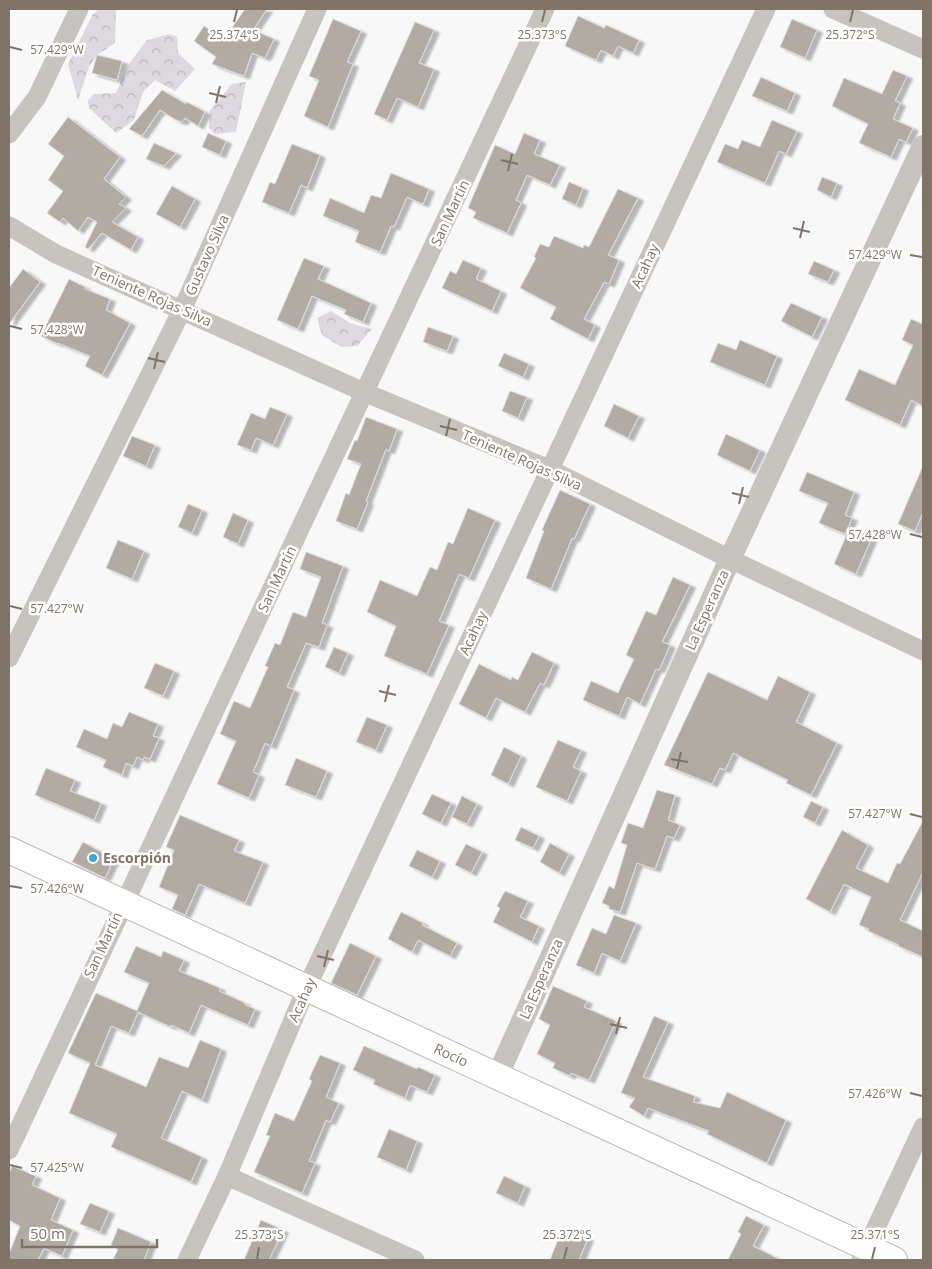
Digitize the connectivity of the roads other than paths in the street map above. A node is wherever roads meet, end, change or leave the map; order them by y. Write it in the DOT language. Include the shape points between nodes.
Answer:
graph roads {
  1 [pos="79,9"];
  2 [pos="317,9"];
  3 [pos="545,9"];
  4 [pos="766,9"];
  5 [pos="833,9"];
  6 [pos="923,48"];
  7 [pos="9,134"];
  8 [pos="923,146"];
  9 [pos="9,226"];
  10 [pos="182,310"];
  11 [pos="366,393"];
  12 [pos="549,469"];
  13 [pos="730,559"];
  14 [pos="923,651"];
  15 [pos="9,658"];
  16 [pos="9,850"];
  17 [pos="123,903"];
  18 [pos="308,988"];
  19 [pos="497,1077"];
  20 [pos="923,1127"];
  21 [pos="9,1150"];
  22 [pos="227,1176"];
  23 [pos="864,1254"];
  24 [pos="187,1260"];
  25 [pos="415,1260"];
  26 [pos="894,1260"];
  1 -- 7 [label="street" via="37,97"];
  2 -- 10 [label="street, Gustavo Silva"];
  3 -- 11 [label="street, San Martín"];
  4 -- 12 [label="street, Acahay"];
  5 -- 6 [label="street"];
  8 -- 13 [label="street, La Esperanza"];
  9 -- 10 [label="street, Teniente Rojas Silva" via="56,254"];
  10 -- 11 [label="street, Teniente Rojas Silva"];
  10 -- 15 [label="street, Gustavo Silva"];
  11 -- 12 [label="street, Teniente Rojas Silva"];
  11 -- 17 [label="street, San Martín"];
  12 -- 13 [label="street, Teniente Rojas Silva"];
  12 -- 18 [label="street, Acahay"];
  13 -- 14 [label="street, Teniente Rojas Silva"];
  13 -- 19 [label="street, La Esperanza"];
  16 -- 17 [label="main road, Rocío"];
  17 -- 18 [label="main road, Rocío"];
  17 -- 21 [label="street, San Martín"];
  18 -- 19 [label="main road, Rocío"];
  18 -- 22 [label="street, Acahay"];
  19 -- 23 [label="main road, Rocío"];
  20 -- 23 [label="street"];
  22 -- 24 [label="street, Acahay"];
  22 -- 25 [label="street"];
  23 -- 26 [label="main road, Rocío"];
}
